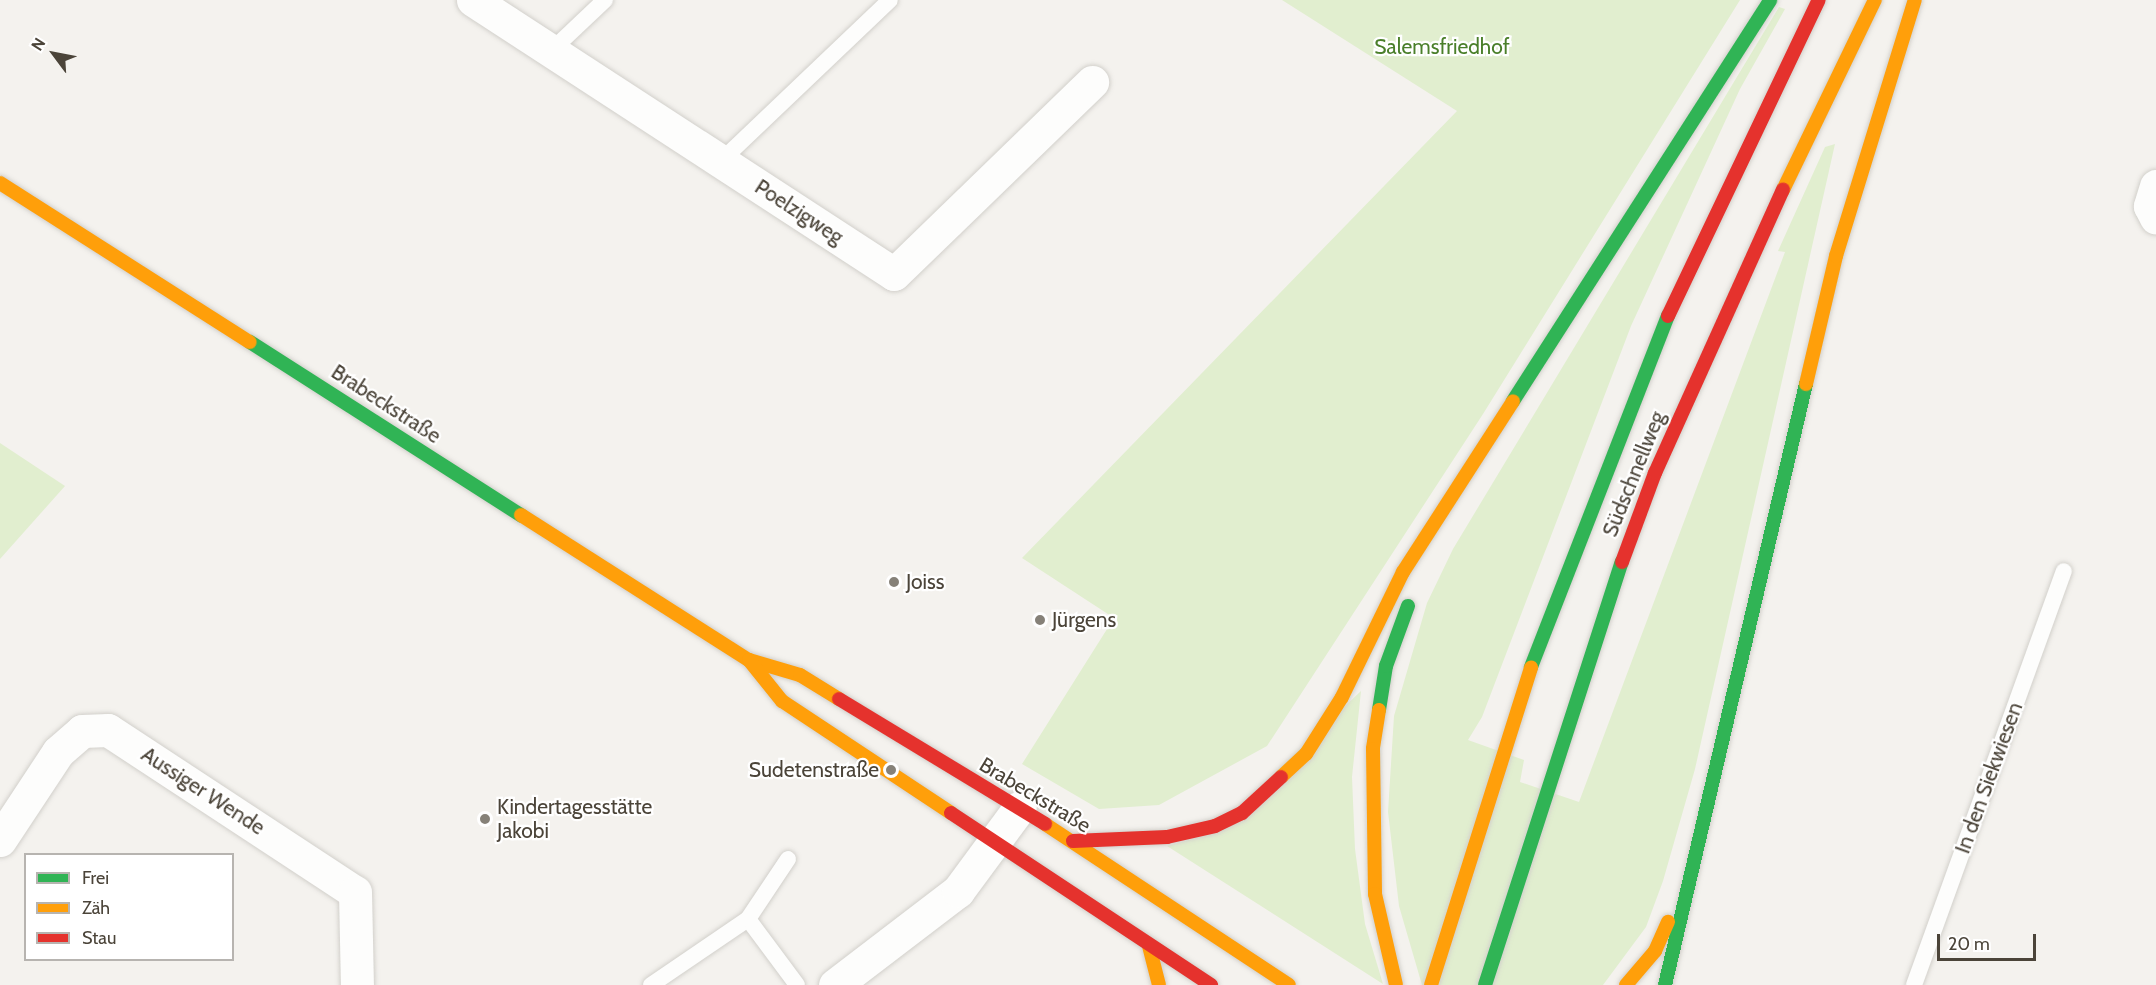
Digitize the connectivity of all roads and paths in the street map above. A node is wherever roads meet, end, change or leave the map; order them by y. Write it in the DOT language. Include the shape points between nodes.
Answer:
graph roads {
  1 [pos="473,0"];
  2 [pos="605,0"];
  3 [pos="890,0"];
  4 [pos="1770,0"];
  5 [pos="1819,0"];
  6 [pos="1875,0"];
  7 [pos="1915,0"];
  8 [pos="551,51"];
  9 [pos="1092,82"];
  10 [pos="721,161"];
  11 [pos="0,183"];
  12 [pos="1464,484"];
  13 [pos="1425,569"];
  14 [pos="2064,571"];
  15 [pos="1415,591"];
  16 [pos="749,660"];
  17 [pos="1020,807"];
  18 [pos="0,840"];
  19 [pos="1073,842"];
  20 [pos="994,844"];
  21 [pos="788,859"];
  22 [pos="1684,889"];
  23 [pos="748,919"];
  24 [pos="1149,946"];
  25 [pos="357,985"];
  26 [pos="651,985"];
  27 [pos="797,985"];
  28 [pos="835,985"];
  29 [pos="1159,985"];
  30 [pos="1211,985"];
  31 [pos="1289,985"];
  32 [pos="1396,985"];
  33 [pos="1431,985"];
  34 [pos="1485,985"];
  35 [pos="1626,985"];
  36 [pos="1665,985"];
  37 [pos="1914,985"];
  1 -- 8 [label="street, Poelzigweg"];
  2 -- 8 [label="lane"];
  3 -- 10 [label="lane"];
  4 -- 12 [label="main road"];
  5 -- 33 [label="main road, Südschnellweg" via="1683,279 1617,437 1545,622"];
  6 -- 34 [label="main road, Südschnellweg" via="1730,300 1655,473 1521,858"];
  7 -- 22 [label="main road" via="1836,256"];
  8 -- 10 [label="street, Poelzigweg"];
  9 -- 10 [label="street, Poelzigweg" via="894,274"];
  11 -- 16 [label="main road, Brabeckstraße"];
  12 -- 13 [label="main road"];
  12 -- 19 [label="main road" via="1403,572 1318,735 1270,789 1242,813 1215,826 1167,837"];
  14 -- 37 [label="lane, In den Siekwiesen"];
  15 -- 32 [label="main road" via="1386,666 1373,748 1376,894"];
  16 -- 17 [label="main road, Brabeckstraße" via="800,675"];
  16 -- 20 [label="main road, Brabeckstraße" via="782,701"];
  17 -- 19 [label="main road, Brabeckstraße"];
  17 -- 20 [label="street"];
  18 -- 25 [label="street, Aussiger Wende" via="58,752 82,731 108,730 355,892"];
  19 -- 31 [label="main road, Brabeckstraße"];
  20 -- 24 [label="main road, Brabeckstraße"];
  20 -- 28 [label="street" via="958,891"];
  21 -- 23 [label="lane"];
  22 -- 35 [label="main road" via="1655,951"];
  22 -- 36 [label="main road"];
  23 -- 26 [label="lane"];
  23 -- 27 [label="lane"];
  24 -- 29 [label="main road"];
  24 -- 30 [label="main road, Brabeckstraße"];
}
